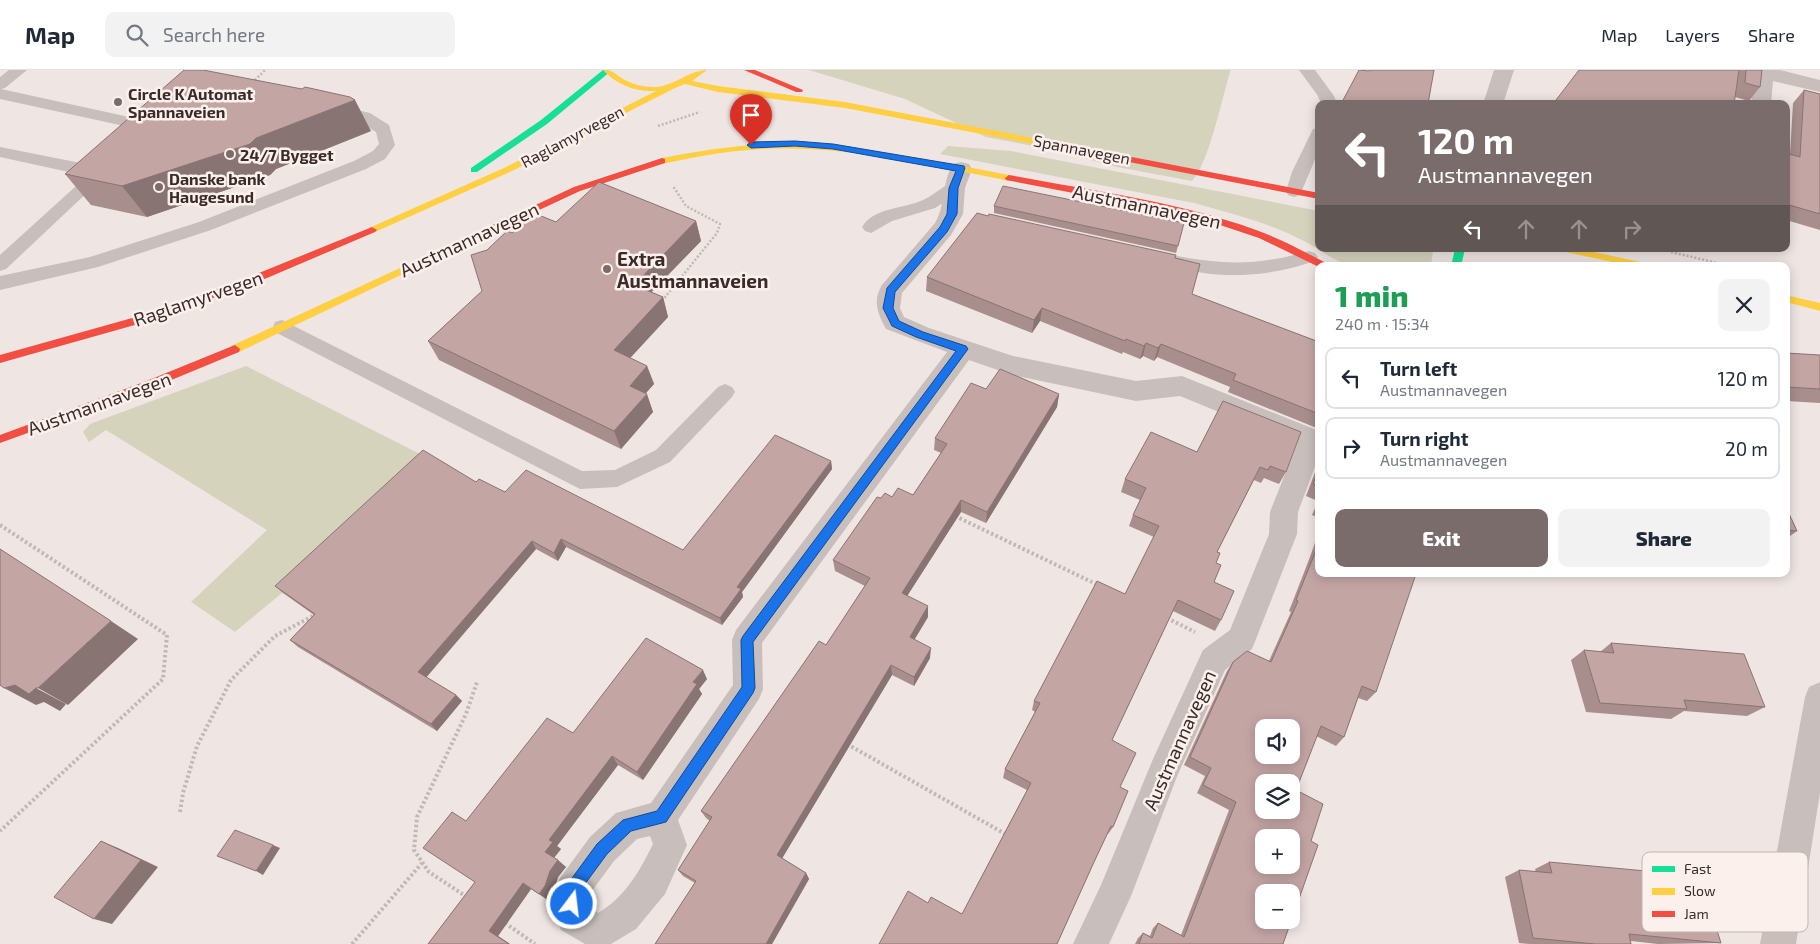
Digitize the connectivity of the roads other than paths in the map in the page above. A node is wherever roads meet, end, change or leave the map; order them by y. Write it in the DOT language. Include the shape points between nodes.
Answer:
graph roads {
  1 [pos="19,70"];
  2 [pos="702,70"];
  3 [pos="748,70"];
  4 [pos="1308,70"];
  5 [pos="1504,70"];
  6 [pos="607,71"];
  7 [pos="1759,71"];
  8 [pos="686,82"];
  9 [pos="0,85"];
  10 [pos="1820,86"];
  11 [pos="671,87"];
  12 [pos="0,94"];
  13 [pos="1328,100"];
  14 [pos="1494,100"];
  15 [pos="1761,100"];
  16 [pos="845,105"];
  17 [pos="318,106"];
  18 [pos="166,113"];
  19 [pos="152,126"];
  20 [pos="137,140"];
  21 [pos="1315,141"];
  22 [pos="0,152"];
  23 [pos="115,160"];
  24 [pos="100,173"];
  25 [pos="957,178"];
  26 [pos="1294,191"];
  27 [pos="1315,195"];
  28 [pos="390,222"];
  29 [pos="871,226"];
  30 [pos="1580,252"];
  31 [pos="1309,257"];
  32 [pos="1158,258"];
  33 [pos="1318,262"];
  34 [pos="1626,262"];
  35 [pos="0,264"];
  36 [pos="0,283"];
  37 [pos="1790,299"];
  38 [pos="1820,307"];
  39 [pos="282,327"];
  40 [pos="963,349"];
  41 [pos="0,359"];
  42 [pos="725,392"];
  43 [pos="0,439"];
  44 [pos="1820,697"];
  45 [pos="1815,761"];
  46 [pos="661,817"];
  47 [pos="1797,852"];
  48 [pos="1091,944"];
  1 -- 9 [label="lane"];
  2 -- 8 [label="main road"];
  3 -- 16 [label="main road, Spannavegen"];
  4 -- 13 [label="lane"];
  5 -- 14 [label="street"];
  6 -- 11 [label="main road" via="614,79 639,88"];
  6 -- 28 [label="main road, Raglamyrvegen" via="544,122 491,159"];
  7 -- 10 [label="street"];
  7 -- 15 [label="street"];
  8 -- 11 [label="main road"];
  8 -- 16 [label="main road, Spannavegen"];
  11 -- 28 [label="main road, Raglamyrvegen" via="624,108 510,169"];
  12 -- 19 [label="lane"];
  16 -- 26 [label="main road, Spannavegen"];
  17 -- 36 [label="lane" via="364,117 383,129 387,145 360,165 205,226 92,263"];
  18 -- 19 [label="lane"];
  19 -- 20 [label="lane"];
  21 -- 26 [label="lane"];
  22 -- 24 [label="lane"];
  23 -- 24 [label="lane"];
  24 -- 35 [label="lane"];
  25 -- 29 [label="lane" via="929,204 886,216"];
  25 -- 31 [label="main road, Austmannavegen" via="1212,219 1266,237"];
  25 -- 39 [label="main road, Austmannavegen" via="842,148 795,144 705,150 632,168 577,189"];
  25 -- 40 [label="street, Austmannavegen" via="952,214 890,291 888,308 896,323"];
  26 -- 27 [label="main road, Spannavegen"];
  28 -- 41 [label="main road, Raglamyrvegen" via="201,299"];
  30 -- 34 [label="main road"];
  31 -- 32 [label="lane" via="1284,266 1256,270 1227,270"];
  31 -- 33 [label="main road, Austmannavegen"];
  37 -- 38 [label="main road"];
  39 -- 42 [label="lane" via="580,480 617,478 663,456"];
  39 -- 43 [label="main road, Austmannavegen" via="142,389"];
  40 -- 46 [label="street" via="747,640 748,688"];
  40 -- 48 [label="street, Austmannavegen" via="1012,365 1136,391 1182,386 1312,438 1284,512 1284,534 1241,639 1214,660"];
  44 -- 45 [label="street"];
  45 -- 47 [label="street"];
}
